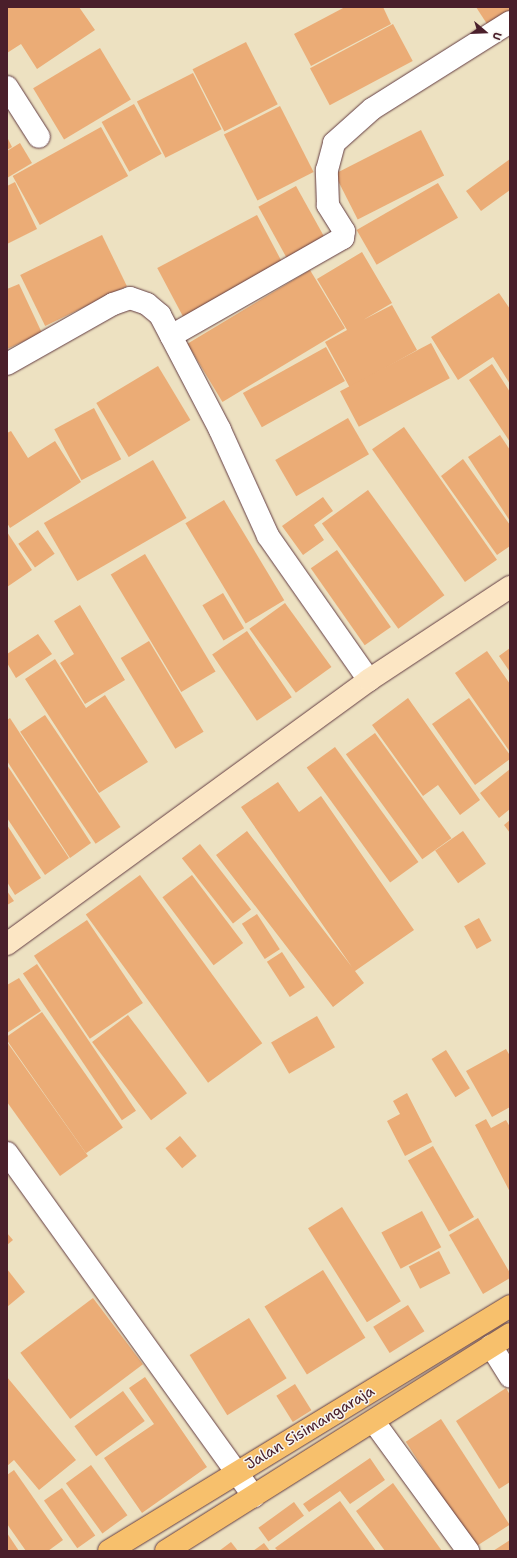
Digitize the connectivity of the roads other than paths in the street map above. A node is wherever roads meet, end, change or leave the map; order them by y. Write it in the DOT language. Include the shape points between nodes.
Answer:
graph roads {
  1 [pos="510,22"];
  2 [pos="7,87"];
  3 [pos="39,138"];
  4 [pos="171,336"];
  5 [pos="7,364"];
  6 [pos="510,587"];
  7 [pos="369,680"];
  8 [pos="7,944"];
  9 [pos="7,1153"];
  10 [pos="510,1306"];
  11 [pos="510,1334"];
  12 [pos="491,1346"];
  13 [pos="510,1376"];
  14 [pos="374,1422"];
  15 [pos="239,1472"];
  16 [pos="254,1496"];
  17 [pos="109,1551"];
  18 [pos="166,1551"];
  19 [pos="468,1551"];
  1 -- 4 [label="street" via="372,109 334,143 327,170 328,205 344,230 343,238"];
  2 -- 3 [label="street"];
  4 -- 5 [label="street" via="160,315 147,304 130,298 113,304"];
  4 -- 7 [label="street" via="220,430 268,536"];
  6 -- 7 [label="street"];
  7 -- 8 [label="street"];
  9 -- 15 [label="street"];
  10 -- 15 [label="highway, Jalan Sisimangaraja"];
  11 -- 12 [label="highway, Jalan Sisimangaraja"];
  12 -- 13 [label="street"];
  12 -- 14 [label="highway, Jalan Sisimangaraja"];
  14 -- 16 [label="highway, Jalan Sisimangaraja"];
  14 -- 19 [label="street"];
  15 -- 16 [label="street"];
  15 -- 17 [label="highway, Jalan Sisimangaraja"];
  16 -- 18 [label="highway, Jalan Sisimangaraja"];
}
